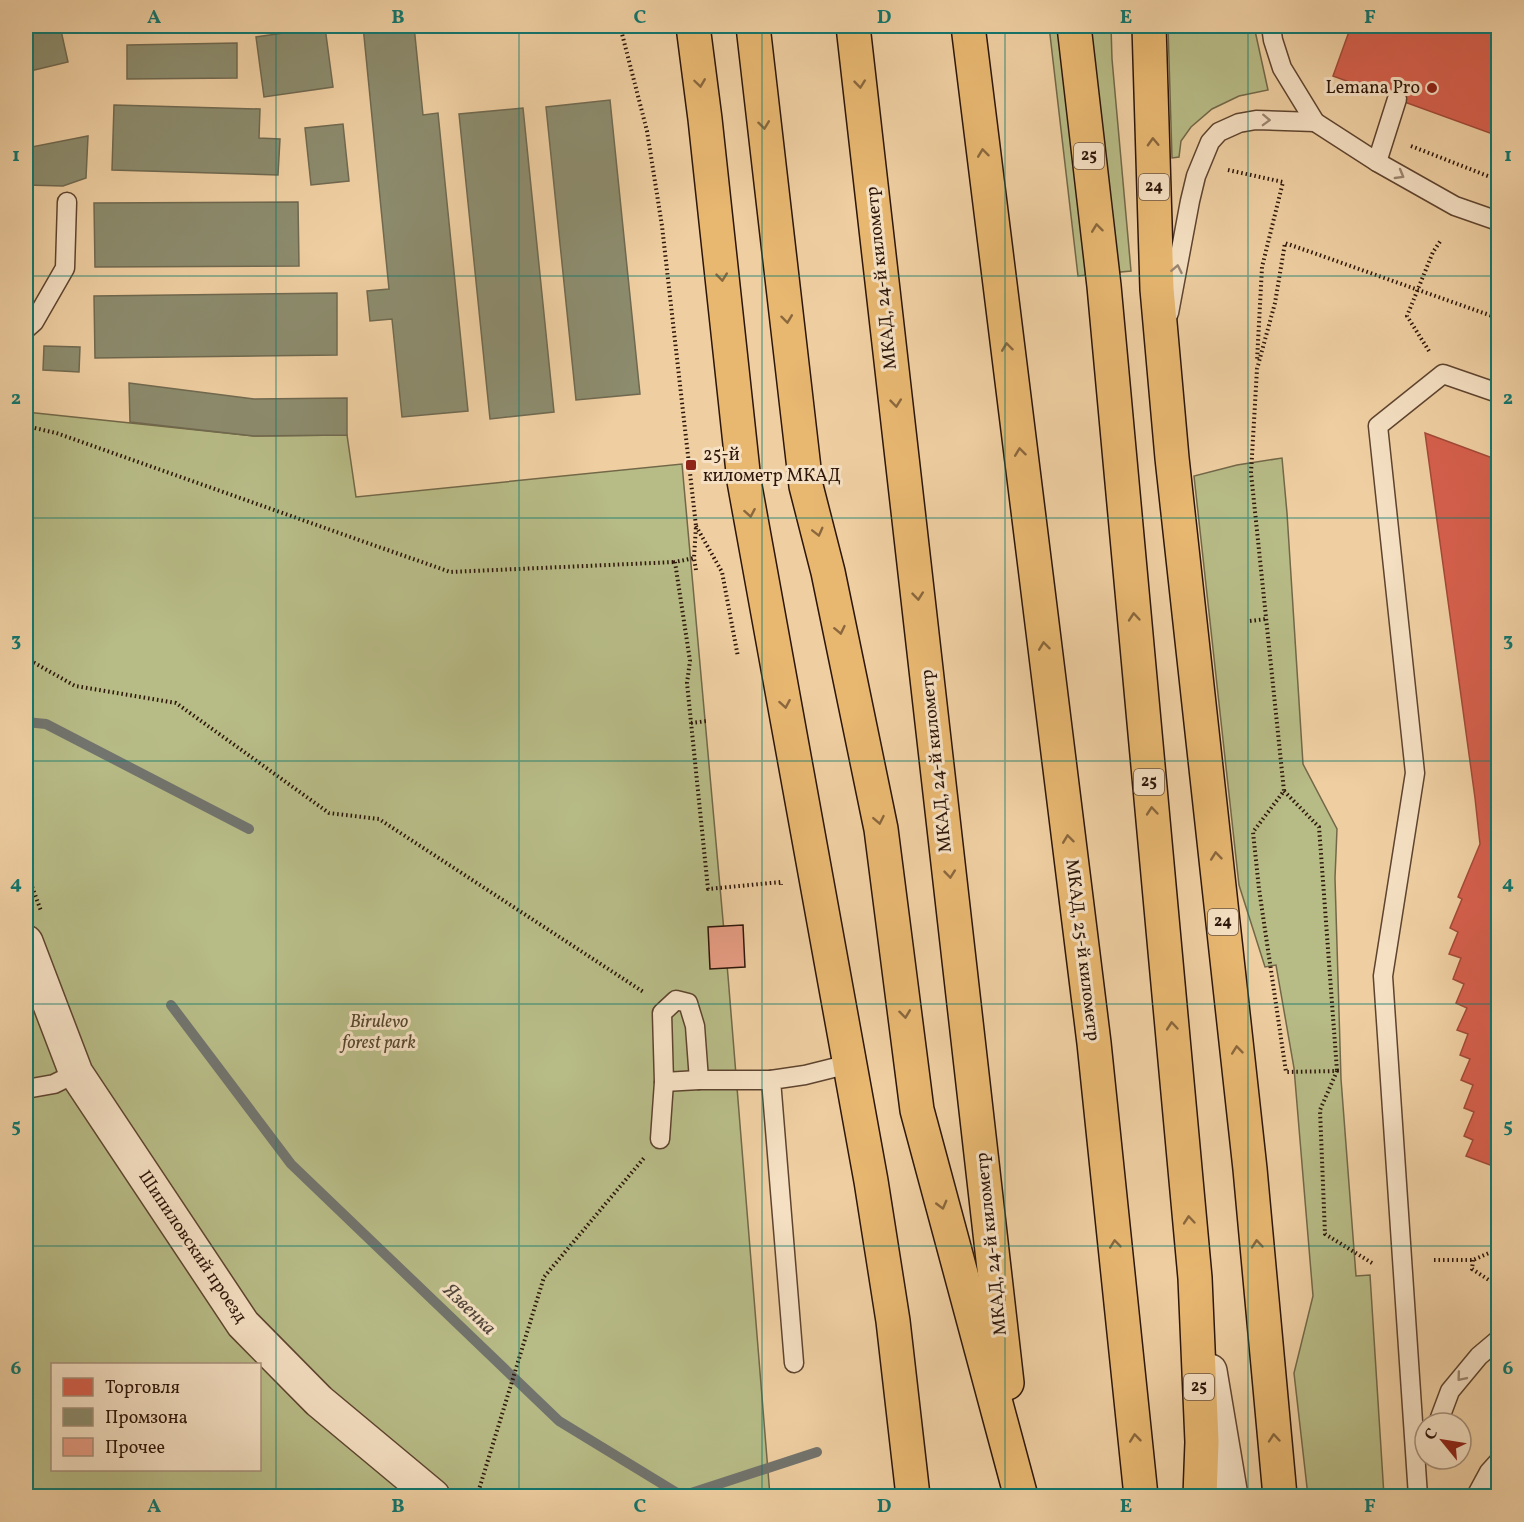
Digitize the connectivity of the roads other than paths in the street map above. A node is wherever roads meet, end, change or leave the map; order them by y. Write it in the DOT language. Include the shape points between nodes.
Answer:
graph roads {
  1 [pos="693,26"];
  2 [pos="753,26"];
  3 [pos="853,26"];
  4 [pos="968,26"];
  5 [pos="1074,26"];
  6 [pos="1149,26"];
  7 [pos="1271,26"];
  8 [pos="1397,99"];
  9 [pos="1315,122"];
  10 [pos="1377,162"];
  11 [pos="66,202"];
  12 [pos="1498,221"];
  13 [pos="26,329"];
  14 [pos="1163,348"];
  15 [pos="1498,393"];
  16 [pos="26,942"];
  17 [pos="849,1064"];
  18 [pos="76,1073"];
  19 [pos="699,1080"];
  20 [pos="771,1080"];
  21 [pos="664,1082"];
  22 [pos="26,1089"];
  23 [pos="660,1139"];
  24 [pos="1195,1278"];
  25 [pos="1498,1340"];
  26 [pos="794,1363"];
  27 [pos="1442,1411"];
  28 [pos="1498,1462"];
  29 [pos="1424,1471"];
  30 [pos="1418,1492"];
  31 [pos="1020,1495"];
  32 [pos="433,1497"];
  33 [pos="913,1497"];
  34 [pos="1141,1497"];
  35 [pos="1200,1497"];
  36 [pos="1231,1497"];
  37 [pos="1280,1497"];
  38 [pos="1476,1497"];
  1 -- 17 [label="main road, one-way" via="744,481"];
  2 -- 31 [label="main road, one-way" via="806,486 828,572 881,829 917,1110"];
  3 -- 31 [label="main road, МКАД, 24-й километр, one-way"];
  34 -- 4 [label="main road, МКАД, 25-й километр, one-way" via="1094,1043"];
  24 -- 5 [label="main road, 25, one-way" via="1104,286"];
  14 -- 6 [label="main road, 24, one-way" via="1157,289"];
  7 -- 9 [label="lane" via="1282,68"];
  8 -- 10 [label="lane"];
  9 -- 10 [label="lane"];
  14 -- 9 [label="lane, one-way" via="1190,201 1210,141 1239,123"];
  10 -- 12 [label="lane, one-way" via="1455,206"];
  11 -- 13 [label="lane" via="65,268"];
  37 -- 14 [label="main road, 24, one-way" via="1250,1169"];
  15 -- 30 [label="lane" via="1443,374 1378,426 1415,773 1383,976"];
  16 -- 18 [label="street, Шипиловский проезд"];
  17 -- 20 [label="lane"];
  17 -- 33 [label="main road" via="892,1321"];
  18 -- 22 [label="lane" via="54,1084"];
  18 -- 32 [label="street, Шипиловский проезд" via="243,1324 319,1401"];
  19 -- 20 [label="lane"];
  19 -- 21 [label="lane"];
  19 -- 21 [label="lane" via="695,1026 688,1003 676,1000 662,1014"];
  20 -- 26 [label="lane"];
  21 -- 23 [label="lane"];
  24 -- 35 [label="main road, 25" via="1202,1442"];
  24 -- 36 [label="street"];
  25 -- 27 [label="lane, one-way" via="1450,1390"];
  28 -- 38 [label="lane"];
  29 -- 30 [label="lane"];
}
